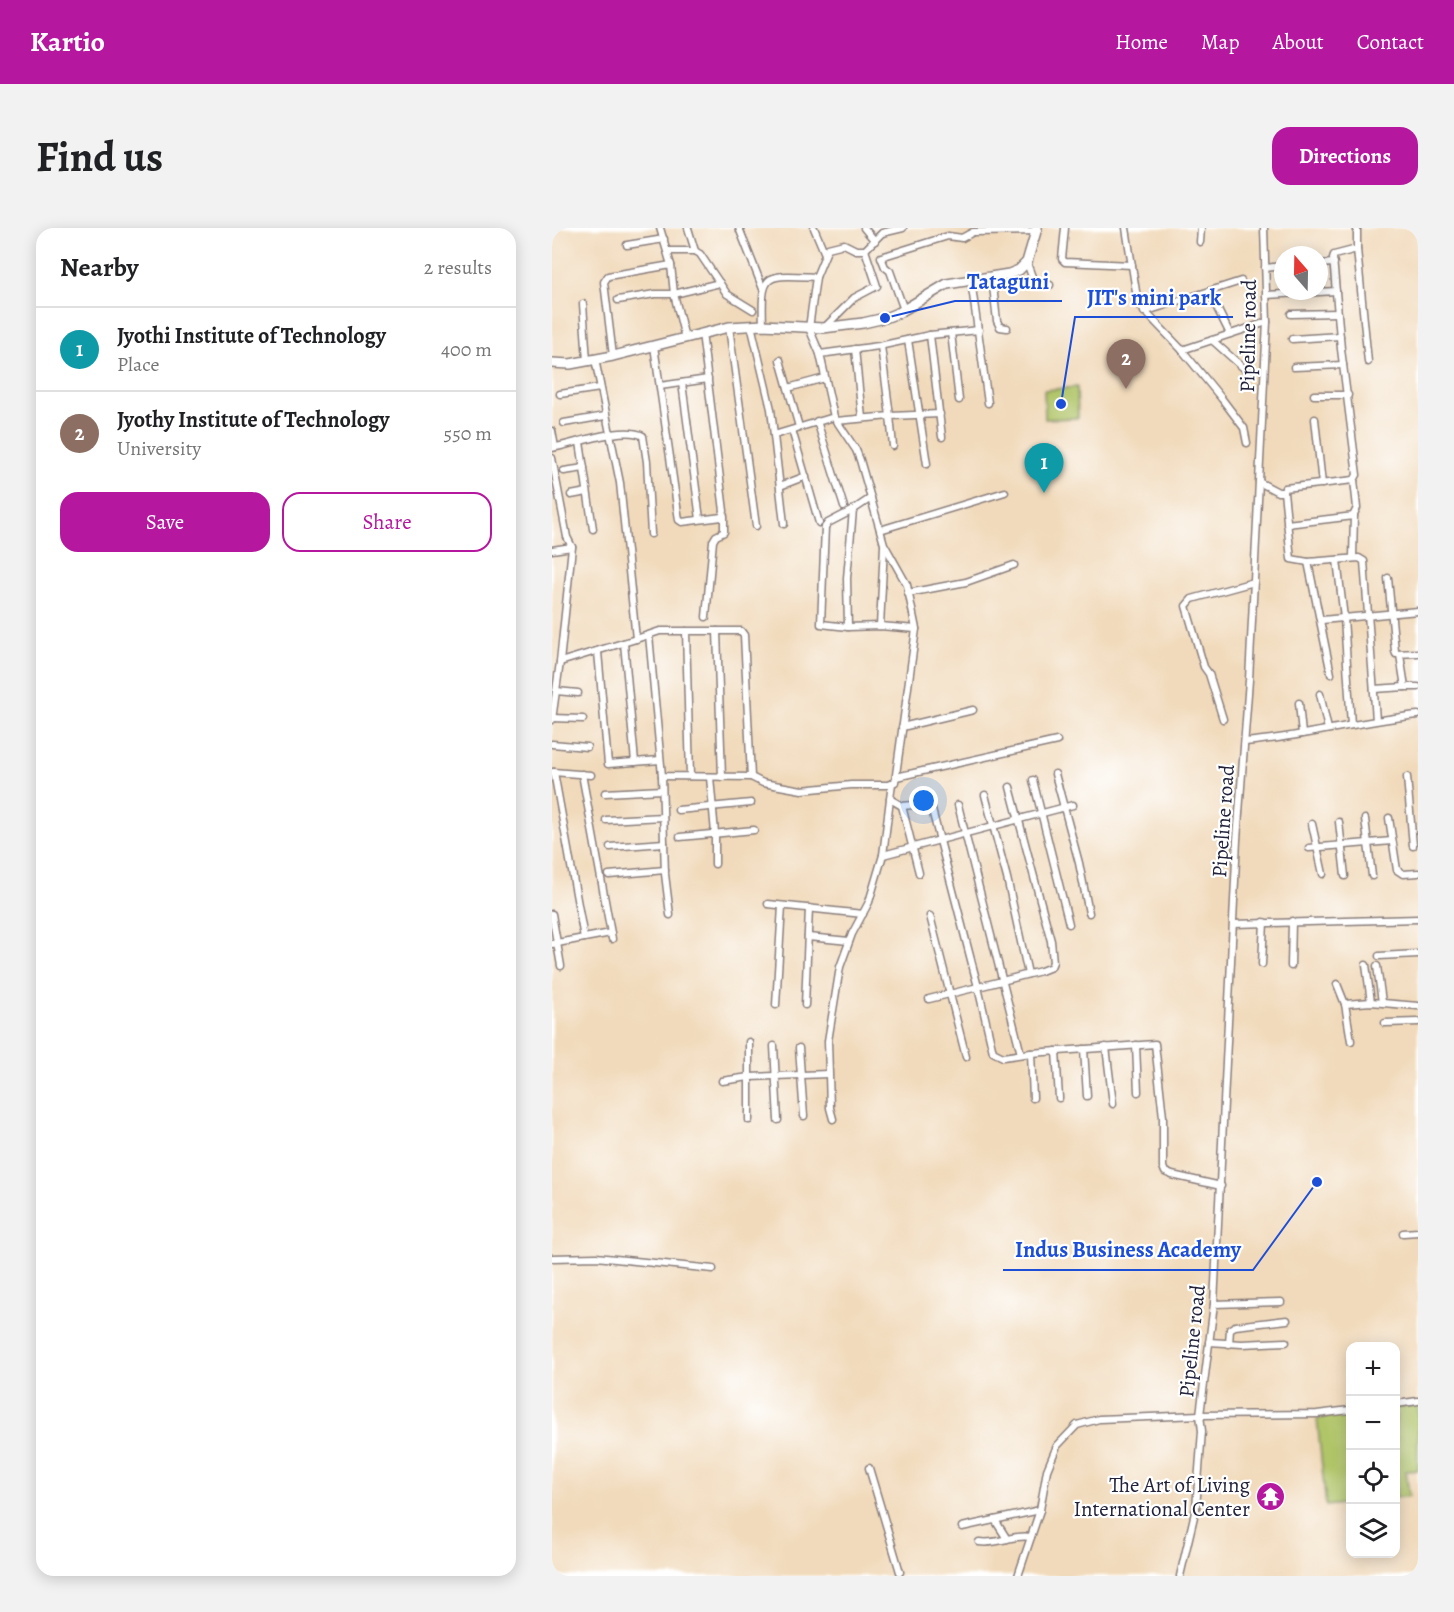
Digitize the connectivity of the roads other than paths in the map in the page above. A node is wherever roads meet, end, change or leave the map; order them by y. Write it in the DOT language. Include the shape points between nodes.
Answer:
graph roads {
  1 [pos="660,228"];
  2 [pos="688,228"];
  3 [pos="739,228"];
  4 [pos="814,228"];
  5 [pos="864,228"];
  6 [pos="903,228"];
  7 [pos="1065,228"];
  8 [pos="1126,228"];
  9 [pos="1201,228"];
  10 [pos="1264,228"];
  11 [pos="1357,228"];
  12 [pos="1037,230"];
  13 [pos="664,239"];
  14 [pos="875,241"];
  15 [pos="1200,242"];
  16 [pos="627,245"];
  17 [pos="1357,249"];
  18 [pos="865,250"];
  19 [pos="668,251"];
  20 [pos="695,251"];
  21 [pos="825,254"];
  22 [pos="1027,263"];
  23 [pos="1328,263"];
  24 [pos="1334,263"];
  25 [pos="671,265"];
  26 [pos="1132,265"];
  27 [pos="1274,267"];
  28 [pos="1265,268"];
  29 [pos="816,277"];
  30 [pos="992,277"];
  31 [pos="970,280"];
  32 [pos="1241,281"];
  33 [pos="720,283"];
  34 [pos="1050,285"];
  35 [pos="763,289"];
  36 [pos="1336,291"];
  37 [pos="1209,292"];
  38 [pos="674,294"];
  39 [pos="1266,295"];
  40 [pos="618,300"];
  41 [pos="583,304"];
  42 [pos="753,310"];
  43 [pos="904,310"];
  44 [pos="1144,312"];
  45 [pos="1338,313"];
  46 [pos="1291,314"];
  47 [pos="1267,322"];
  48 [pos="751,325"];
  49 [pos="763,325"];
  50 [pos="729,327"];
  51 [pos="809,328"];
  52 [pos="823,328"];
  53 [pos="1006,328"];
  54 [pos="979,330"];
  55 [pos="702,333"];
  56 [pos="951,333"];
  57 [pos="1230,334"];
  58 [pos="930,335"];
  59 [pos="1340,336"];
  60 [pos="685,338"];
  61 [pos="908,339"];
  62 [pos="1292,339"];
  63 [pos="1212,340"];
  64 [pos="654,346"];
  65 [pos="881,346"];
  66 [pos="855,350"];
  67 [pos="1182,350"];
  68 [pos="820,354"];
  69 [pos="613,356"];
  70 [pos="591,360"];
  71 [pos="780,360"];
  72 [pos="552,363"];
  73 [pos="1368,363"];
  74 [pos="1343,365"];
  75 [pos="1294,367"];
  76 [pos="1248,372"];
  77 [pos="825,378"];
  78 [pos="708,379"];
  79 [pos="682,383"];
  80 [pos="660,387"];
  81 [pos="600,388"];
  82 [pos="788,388"];
  83 [pos="560,394"];
  84 [pos="1314,395"];
  85 [pos="1348,395"];
  86 [pos="958,400"];
  87 [pos="988,403"];
  88 [pos="940,414"];
  89 [pos="918,415"];
  90 [pos="605,416"];
  91 [pos="890,416"];
  92 [pos="862,418"];
  93 [pos="835,419"];
  94 [pos="1315,419"];
  95 [pos="817,421"];
  96 [pos="564,423"];
  97 [pos="795,428"];
  98 [pos="552,431"];
  99 [pos="611,435"];
  100 [pos="774,435"];
  101 [pos="942,437"];
  102 [pos="580,442"];
  103 [pos="1247,443"];
  104 [pos="893,446"];
  105 [pos="554,448"];
  106 [pos="552,458"];
  107 [pos="927,464"];
  108 [pos="584,468"];
  109 [pos="564,471"];
  110 [pos="806,476"];
  111 [pos="1354,480"];
  112 [pos="1259,482"];
  113 [pos="1322,484"];
  114 [pos="780,486"];
  115 [pos="587,492"];
  116 [pos="1005,492"];
  117 [pos="1284,492"];
  118 [pos="571,495"];
  119 [pos="871,498"];
  120 [pos="844,507"];
  121 [pos="854,510"];
  122 [pos="724,516"];
  123 [pos="1354,516"];
  124 [pos="700,519"];
  125 [pos="819,523"];
  126 [pos="784,524"];
  127 [pos="1287,524"];
  128 [pos="756,526"];
  129 [pos="593,529"];
  130 [pos="880,530"];
  131 [pos="651,534"];
  132 [pos="884,544"];
  133 [pos="572,547"];
  134 [pos="552,550"];
  135 [pos="1353,558"];
  136 [pos="1337,560"];
  137 [pos="1308,562"];
  138 [pos="1014,565"];
  139 [pos="1388,578"];
  140 [pos="1254,582"];
  141 [pos="908,593"];
  142 [pos="1418,611"];
  143 [pos="1391,613"];
  144 [pos="1369,615"];
  145 [pos="706,617"];
  146 [pos="1344,618"];
  147 [pos="1322,620"];
  148 [pos="880,626"];
  149 [pos="848,627"];
  150 [pos="916,629"];
  151 [pos="686,631"];
  152 [pos="717,631"];
  153 [pos="649,635"];
  154 [pos="636,639"];
  155 [pos="624,643"];
  156 [pos="598,652"];
  157 [pos="1418,653"];
  158 [pos="1400,655"];
  159 [pos="560,662"];
  160 [pos="1331,674"];
  161 [pos="1405,687"];
  162 [pos="1418,687"];
  163 [pos="1374,689"];
  164 [pos="556,691"];
  165 [pos="578,693"];
  166 [pos="1320,693"];
  167 [pos="1299,703"];
  168 [pos="973,710"];
  169 [pos="1418,715"];
  170 [pos="552,719"];
  171 [pos="583,719"];
  172 [pos="1223,719"];
  173 [pos="1376,720"];
  174 [pos="1351,725"];
  175 [pos="902,727"];
  176 [pos="1328,729"];
  177 [pos="1302,734"];
  178 [pos="1057,741"];
  179 [pos="1245,742"];
  180 [pos="552,744"];
  181 [pos="587,747"];
  182 [pos="660,760"];
  183 [pos="635,762"];
  184 [pos="553,772"];
  185 [pos="582,774"];
  186 [pos="1055,774"];
  187 [pos="591,775"];
  188 [pos="662,776"];
  189 [pos="690,776"];
  190 [pos="710,777"];
  191 [pos="722,777"];
  192 [pos="751,777"];
  193 [pos="1407,777"];
  194 [pos="894,780"];
  195 [pos="1033,780"];
  196 [pos="1011,787"];
  197 [pos="662,790"];
  198 [pos="605,793"];
  199 [pos="985,795"];
  200 [pos="1409,795"];
  201 [pos="1418,796"];
  202 [pos="890,799"];
  203 [pos="751,803"];
  204 [pos="958,805"];
  205 [pos="1073,805"];
  206 [pos="902,806"];
  207 [pos="712,807"];
  208 [pos="1065,807"];
  209 [pos="678,810"];
  210 [pos="1040,814"];
  211 [pos="663,817"];
  212 [pos="1389,818"];
  213 [pos="1019,819"];
  214 [pos="1365,819"];
  215 [pos="606,820"];
  216 [pos="1339,822"];
  217 [pos="1312,824"];
  218 [pos="993,826"];
  219 [pos="754,830"];
  220 [pos="715,833"];
  221 [pos="965,833"];
  222 [pos="680,837"];
  223 [pos="939,840"];
  224 [pos="1392,841"];
  225 [pos="664,843"];
  226 [pos="1367,843"];
  227 [pos="1341,845"];
  228 [pos="1317,846"];
  229 [pos="1413,846"];
  230 [pos="610,847"];
  231 [pos="913,847"];
  232 [pos="1308,848"];
  233 [pos="883,855"];
  234 [pos="715,864"];
  235 [pos="665,870"];
  236 [pos="919,873"];
  237 [pos="1418,873"];
  238 [pos="1323,874"];
  239 [pos="609,875"];
  240 [pos="1345,876"];
  241 [pos="1372,876"];
  242 [pos="768,904"];
  243 [pos="782,906"];
  244 [pos="809,908"];
  245 [pos="1089,913"];
  246 [pos="552,914"];
  247 [pos="863,914"];
  248 [pos="670,915"];
  249 [pos="930,916"];
  250 [pos="1418,919"];
  251 [pos="1292,921"];
  252 [pos="1263,922"];
  253 [pos="1069,924"];
  254 [pos="1234,924"];
  255 [pos="808,937"];
  256 [pos="584,939"];
  257 [pos="849,941"];
  258 [pos="555,944"];
  259 [pos="1418,954"];
  260 [pos="1379,956"];
  261 [pos="1262,964"];
  262 [pos="1366,965"];
  263 [pos="561,966"];
  264 [pos="1291,966"];
  265 [pos="1377,966"];
  266 [pos="1028,974"];
  267 [pos="1003,980"];
  268 [pos="1337,984"];
  269 [pos="978,987"];
  270 [pos="950,994"];
  271 [pos="929,999"];
  272 [pos="1371,1002"];
  273 [pos="1382,1002"];
  274 [pos="1345,1004"];
  275 [pos="776,1005"];
  276 [pos="805,1005"];
  277 [pos="1418,1006"];
  278 [pos="1418,1022"];
  279 [pos="1385,1023"];
  280 [pos="1351,1041"];
  281 [pos="749,1042"];
  282 [pos="1136,1045"];
  283 [pos="774,1046"];
  284 [pos="1106,1047"];
  285 [pos="799,1048"];
  286 [pos="1084,1049"];
  287 [pos="1056,1051"];
  288 [pos="1031,1053"];
  289 [pos="1022,1054"];
  290 [pos="966,1057"];
  291 [pos="828,1074"];
  292 [pos="801,1076"];
  293 [pos="749,1077"];
  294 [pos="777,1077"];
  295 [pos="722,1081"];
  296 [pos="1138,1092"];
  297 [pos="1087,1096"];
  298 [pos="1033,1098"];
  299 [pos="1059,1098"];
  300 [pos="1113,1104"];
  301 [pos="804,1116"];
  302 [pos="833,1119"];
  303 [pos="749,1120"];
  304 [pos="778,1120"];
  305 [pos="1221,1186"];
  306 [pos="1418,1232"];
  307 [pos="1402,1233"];
  308 [pos="552,1258"];
  309 [pos="713,1269"];
  310 [pos="1281,1302"];
  311 [pos="1214,1304"];
  312 [pos="1287,1320"];
  313 [pos="1209,1342"];
  314 [pos="1286,1342"];
  315 [pos="1228,1344"];
  316 [pos="1418,1401"];
  317 [pos="1400,1403"];
  318 [pos="1346,1410"];
  319 [pos="1200,1415"];
  320 [pos="869,1468"];
  321 [pos="1040,1510"];
  322 [pos="995,1520"];
  323 [pos="962,1527"];
  324 [pos="1031,1538"];
  325 [pos="1007,1539"];
  326 [pos="979,1542"];
  327 [pos="900,1572"];
  328 [pos="1018,1576"];
  329 [pos="1180,1576"];
  1 -- 13 [label="street"];
  2 -- 20 [label="street"];
  3 -- 35 [label="street"];
  4 -- 21 [label="street"];
  5 -- 14 [label="street"];
  6 -- 14 [label="street" via="882,233"];
  7 -- 26 [label="street" via="1065,262"];
  8 -- 26 [label="street"];
  9 -- 15 [label="street"];
  10 -- 28 [label="street, Pipeline road"];
  11 -- 17 [label="street"];
  12 -- 22 [label="main road"];
  12 -- 43 [label="street" via="973,232 964,238 948,236 881,257"];
  13 -- 16 [label="street"];
  13 -- 19 [label="street"];
  14 -- 18 [label="street"];
  17 -- 24 [label="street" via="1337,253"];
  17 -- 73 [label="street"];
  18 -- 21 [label="street" via="844,244 828,248"];
  18 -- 52 [label="street" via="877,286 854,298"];
  19 -- 20 [label="street"];
  19 -- 25 [label="street"];
  20 -- 33 [label="street"];
  21 -- 29 [label="street"];
  22 -- 30 [label="main road" via="1019,270"];
  22 -- 34 [label="street" via="1035,285"];
  23 -- 24 [label="street"];
  24 -- 36 [label="street"];
  25 -- 38 [label="street"];
  25 -- 69 [label="street" via="605,278"];
  26 -- 44 [label="street" via="1136,298"];
  27 -- 28 [label="street"];
  28 -- 39 [label="street, Pipeline road"];
  29 -- 35 [label="street" via="774,277"];
  29 -- 51 [label="street"];
  30 -- 31 [label="main road"];
  30 -- 53 [label="street" via="997,321"];
  31 -- 43 [label="main road" via="947,284"];
  31 -- 54 [label="street"];
  32 -- 37 [label="street"];
  33 -- 38 [label="street"];
  33 -- 42 [label="street" via="727,294"];
  35 -- 49 [label="street"];
  36 -- 39 [label="street"];
  36 -- 45 [label="street"];
  37 -- 44 [label="street"];
  37 -- 57 [label="street"];
  38 -- 40 [label="street"];
  38 -- 60 [label="street"];
  39 -- 47 [label="street, Pipeline road"];
  41 -- 70 [label="street"];
  43 -- 52 [label="main road" via="863,324"];
  44 -- 67 [label="street"];
  45 -- 46 [label="street"];
  45 -- 59 [label="street"];
  47 -- 57 [label="street"];
  47 -- 112 [label="street, Pipeline road"];
  48 -- 49 [label="main road"];
  48 -- 50 [label="main road"];
  48 -- 100 [label="street"];
  49 -- 51 [label="main road"];
  50 -- 55 [label="main road"];
  50 -- 128 [label="street"];
  51 -- 52 [label="main road"];
  51 -- 68 [label="street"];
  54 -- 56 [label="street"];
  54 -- 87 [label="street"];
  55 -- 60 [label="main road"];
  55 -- 78 [label="street"];
  56 -- 58 [label="street"];
  56 -- 86 [label="street"];
  57 -- 63 [label="street"];
  58 -- 61 [label="street"];
  58 -- 88 [label="street"];
  59 -- 62 [label="street"];
  59 -- 74 [label="street"];
  60 -- 64 [label="main road"];
  61 -- 65 [label="street"];
  61 -- 89 [label="street"];
  63 -- 67 [label="street"];
  63 -- 76 [label="street"];
  64 -- 69 [label="main road"];
  64 -- 80 [label="street"];
  65 -- 66 [label="street"];
  65 -- 91 [label="street"];
  66 -- 68 [label="street"];
  66 -- 92 [label="street"];
  67 -- 103 [label="street" via="1244,428"];
  68 -- 77 [label="street"];
  69 -- 70 [label="main road"];
  70 -- 72 [label="main road"];
  70 -- 81 [label="street"];
  71 -- 82 [label="street"];
  74 -- 75 [label="street"];
  74 -- 85 [label="street"];
  77 -- 82 [label="street"];
  77 -- 93 [label="street"];
  78 -- 79 [label="street"];
  78 -- 122 [label="street"];
  79 -- 80 [label="street"];
  79 -- 124 [label="street"];
  80 -- 124 [label="street" via="679,520"];
  81 -- 83 [label="street"];
  81 -- 90 [label="street"];
  82 -- 97 [label="street"];
  84 -- 85 [label="street"];
  85 -- 111 [label="street" via="1357,475"];
  88 -- 89 [label="street"];
  88 -- 101 [label="street"];
  89 -- 91 [label="street"];
  89 -- 107 [label="street"];
  90 -- 96 [label="street"];
  90 -- 99 [label="street"];
  91 -- 92 [label="street"];
  91 -- 104 [label="street"];
  92 -- 93 [label="street"];
  93 -- 95 [label="street"];
  93 -- 119 [label="street" via="856,450"];
  94 -- 113 [label="street"];
  95 -- 97 [label="street"];
  95 -- 120 [label="street"];
  97 -- 100 [label="street"];
  97 -- 110 [label="street"];
  98 -- 105 [label="street"];
  99 -- 102 [label="street"];
  99 -- 131 [label="street" via="636,432 643,436"];
  99 -- 154 [label="street" via="620,483"];
  100 -- 114 [label="street"];
  102 -- 105 [label="street"];
  102 -- 108 [label="street"];
  106 -- 133 [label="street"];
  108 -- 109 [label="street"];
  108 -- 115 [label="street"];
  110 -- 114 [label="street"];
  110 -- 125 [label="street"];
  111 -- 113 [label="street"];
  111 -- 123 [label="street"];
  112 -- 117 [label="street"];
  112 -- 140 [label="street, Pipeline road"];
  113 -- 117 [label="street" via="1286,488"];
  114 -- 126 [label="street"];
  115 -- 118 [label="street"];
  115 -- 129 [label="street"];
  116 -- 130 [label="street"];
  117 -- 127 [label="street"];
  119 -- 121 [label="street"];
  119 -- 130 [label="street"];
  121 -- 149 [label="street" via="847,578"];
  121 -- 149 [label="street" via="825,527 821,624"];
  122 -- 124 [label="street"];
  122 -- 145 [label="street" via="724,532 713,541"];
  123 -- 127 [label="street"];
  123 -- 135 [label="street"];
  127 -- 137 [label="street" via="1290,559"];
  130 -- 132 [label="street"];
  132 -- 141 [label="street"];
  132 -- 148 [label="street"];
  133 -- 134 [label="street"];
  133 -- 159 [label="street"];
  135 -- 136 [label="street"];
  135 -- 144 [label="street" via="1364,561"];
  136 -- 137 [label="street"];
  136 -- 146 [label="street"];
  137 -- 147 [label="street"];
  138 -- 141 [label="street" via="966,582"];
  139 -- 143 [label="street"];
  140 -- 172 [label="street" via="1192,599 1186,606"];
  140 -- 179 [label="street, Pipeline road"];
  141 -- 150 [label="street"];
  142 -- 143 [label="street"];
  143 -- 144 [label="street"];
  143 -- 158 [label="street" via="1395,651"];
  144 -- 146 [label="street"];
  144 -- 163 [label="street"];
  146 -- 147 [label="street"];
  146 -- 174 [label="street"];
  147 -- 160 [label="street"];
  148 -- 149 [label="street"];
  148 -- 150 [label="street"];
  150 -- 175 [label="street"];
  151 -- 152 [label="street"];
  151 -- 153 [label="street"];
  151 -- 189 [label="street"];
  152 -- 191 [label="street"];
  152 -- 192 [label="street" via="741,631 744,635"];
  153 -- 154 [label="street"];
  153 -- 182 [label="street"];
  154 -- 155 [label="street"];
  155 -- 156 [label="street"];
  155 -- 183 [label="street"];
  156 -- 159 [label="street"];
  156 -- 183 [label="street" via="608,764"];
  157 -- 158 [label="street"];
  158 -- 161 [label="street"];
  159 -- 164 [label="street"];
  161 -- 162 [label="street"];
  161 -- 163 [label="street"];
  163 -- 173 [label="street"];
  164 -- 165 [label="street"];
  164 -- 170 [label="street"];
  166 -- 176 [label="street"];
  167 -- 177 [label="street"];
  168 -- 175 [label="street"];
  169 -- 173 [label="street"];
  170 -- 171 [label="street"];
  173 -- 174 [label="street"];
  174 -- 176 [label="street"];
  175 -- 194 [label="street"];
  176 -- 177 [label="street"];
  177 -- 179 [label="street"];
  178 -- 194 [label="street"];
  179 -- 254 [label="street, Pipeline road"];
  180 -- 181 [label="street"];
  182 -- 183 [label="street"];
  182 -- 188 [label="street"];
  184 -- 185 [label="street"];
  184 -- 256 [label="street"];
  185 -- 187 [label="street"];
  185 -- 256 [label="street" via="612,936"];
  186 -- 208 [label="street"];
  188 -- 189 [label="street"];
  188 -- 197 [label="street"];
  189 -- 190 [label="street"];
  190 -- 191 [label="street"];
  190 -- 207 [label="street"];
  191 -- 192 [label="street"];
  192 -- 194 [label="street" via="802,790"];
  193 -- 200 [label="street"];
  194 -- 202 [label="street"];
  195 -- 210 [label="street"];
  196 -- 213 [label="street"];
  197 -- 198 [label="street"];
  197 -- 211 [label="street"];
  199 -- 218 [label="street"];
  200 -- 201 [label="street"];
  200 -- 229 [label="street"];
  202 -- 206 [label="street"];
  202 -- 233 [label="street"];
  203 -- 207 [label="street"];
  204 -- 221 [label="street"];
  205 -- 208 [label="street"];
  206 -- 223 [label="street" via="929,805"];
  206 -- 231 [label="street"];
  207 -- 209 [label="street"];
  207 -- 220 [label="street"];
  208 -- 210 [label="street"];
  208 -- 245 [label="street"];
  210 -- 213 [label="street"];
  210 -- 253 [label="street"];
  211 -- 215 [label="street"];
  211 -- 225 [label="street"];
  212 -- 224 [label="street"];
  213 -- 218 [label="street"];
  213 -- 266 [label="street" via="1053,962 1051,967"];
  214 -- 226 [label="street"];
  216 -- 227 [label="street"];
  217 -- 228 [label="street"];
  218 -- 221 [label="street"];
  218 -- 266 [label="street"];
  219 -- 220 [label="street"];
  220 -- 222 [label="street"];
  220 -- 234 [label="street"];
  221 -- 223 [label="street"];
  221 -- 267 [label="street"];
  223 -- 231 [label="street"];
  223 -- 269 [label="street"];
  224 -- 226 [label="street"];
  224 -- 237 [label="street" via="1397,870 1403,874"];
  225 -- 230 [label="street"];
  225 -- 235 [label="street"];
  226 -- 227 [label="street"];
  226 -- 241 [label="street"];
  227 -- 228 [label="street"];
  227 -- 240 [label="street"];
  228 -- 232 [label="street"];
  228 -- 238 [label="street"];
  231 -- 233 [label="street"];
  231 -- 236 [label="street"];
  233 -- 247 [label="street"];
  235 -- 239 [label="street"];
  235 -- 248 [label="street"];
  242 -- 243 [label="street"];
  243 -- 244 [label="street"];
  243 -- 275 [label="street"];
  244 -- 247 [label="street"];
  244 -- 255 [label="street"];
  246 -- 258 [label="street"];
  247 -- 257 [label="street"];
  249 -- 270 [label="street"];
  250 -- 251 [label="street"];
  251 -- 252 [label="street"];
  251 -- 264 [label="street"];
  252 -- 254 [label="street"];
  252 -- 261 [label="street"];
  254 -- 305 [label="street, Pipeline road"];
  255 -- 257 [label="street"];
  255 -- 276 [label="street"];
  256 -- 258 [label="street"];
  257 -- 291 [label="street" via="840,967 828,1041"];
  258 -- 263 [label="street"];
  259 -- 260 [label="street"];
  262 -- 272 [label="street"];
  265 -- 273 [label="street"];
  266 -- 267 [label="street"];
  267 -- 269 [label="street"];
  267 -- 289 [label="street"];
  268 -- 274 [label="street"];
  269 -- 270 [label="street"];
  269 -- 289 [label="street" via="993,1052 1003,1057"];
  270 -- 271 [label="street"];
  270 -- 290 [label="street"];
  272 -- 273 [label="street"];
  272 -- 274 [label="street"];
  273 -- 277 [label="street"];
  274 -- 280 [label="street"];
  278 -- 279 [label="street"];
  281 -- 293 [label="street"];
  282 -- 284 [label="street"];
  282 -- 296 [label="street"];
  282 -- 305 [label="street" via="1155,1044 1165,1172"];
  283 -- 294 [label="street"];
  284 -- 286 [label="street"];
  284 -- 300 [label="street"];
  285 -- 292 [label="street"];
  286 -- 287 [label="street"];
  286 -- 297 [label="street"];
  287 -- 288 [label="street"];
  287 -- 299 [label="street"];
  288 -- 289 [label="street"];
  288 -- 298 [label="street"];
  291 -- 292 [label="street"];
  291 -- 302 [label="street"];
  292 -- 294 [label="street"];
  292 -- 301 [label="street"];
  293 -- 294 [label="street"];
  293 -- 295 [label="street"];
  293 -- 303 [label="street"];
  294 -- 304 [label="street"];
  305 -- 311 [label="street, Pipeline road"];
  306 -- 307 [label="street"];
  308 -- 309 [label="street" via="596,1257"];
  310 -- 311 [label="street"];
  311 -- 313 [label="street, Pipeline road"];
  312 -- 315 [label="street" via="1235,1326 1230,1329"];
  313 -- 315 [label="street"];
  313 -- 319 [label="street, Pipeline road"];
  314 -- 315 [label="street"];
  316 -- 317 [label="street"];
  318 -- 319 [label="street"];
  319 -- 321 [label="street" via="1099,1419 1077,1425 1057,1446 1047,1470"];
  319 -- 329 [label="street, Pipeline road" via="1196,1508"];
  320 -- 327 [label="street"];
  321 -- 322 [label="street"];
  321 -- 324 [label="street"];
  322 -- 323 [label="street"];
  322 -- 325 [label="street"];
  324 -- 325 [label="street"];
  324 -- 328 [label="street"];
  325 -- 326 [label="street"];
}
